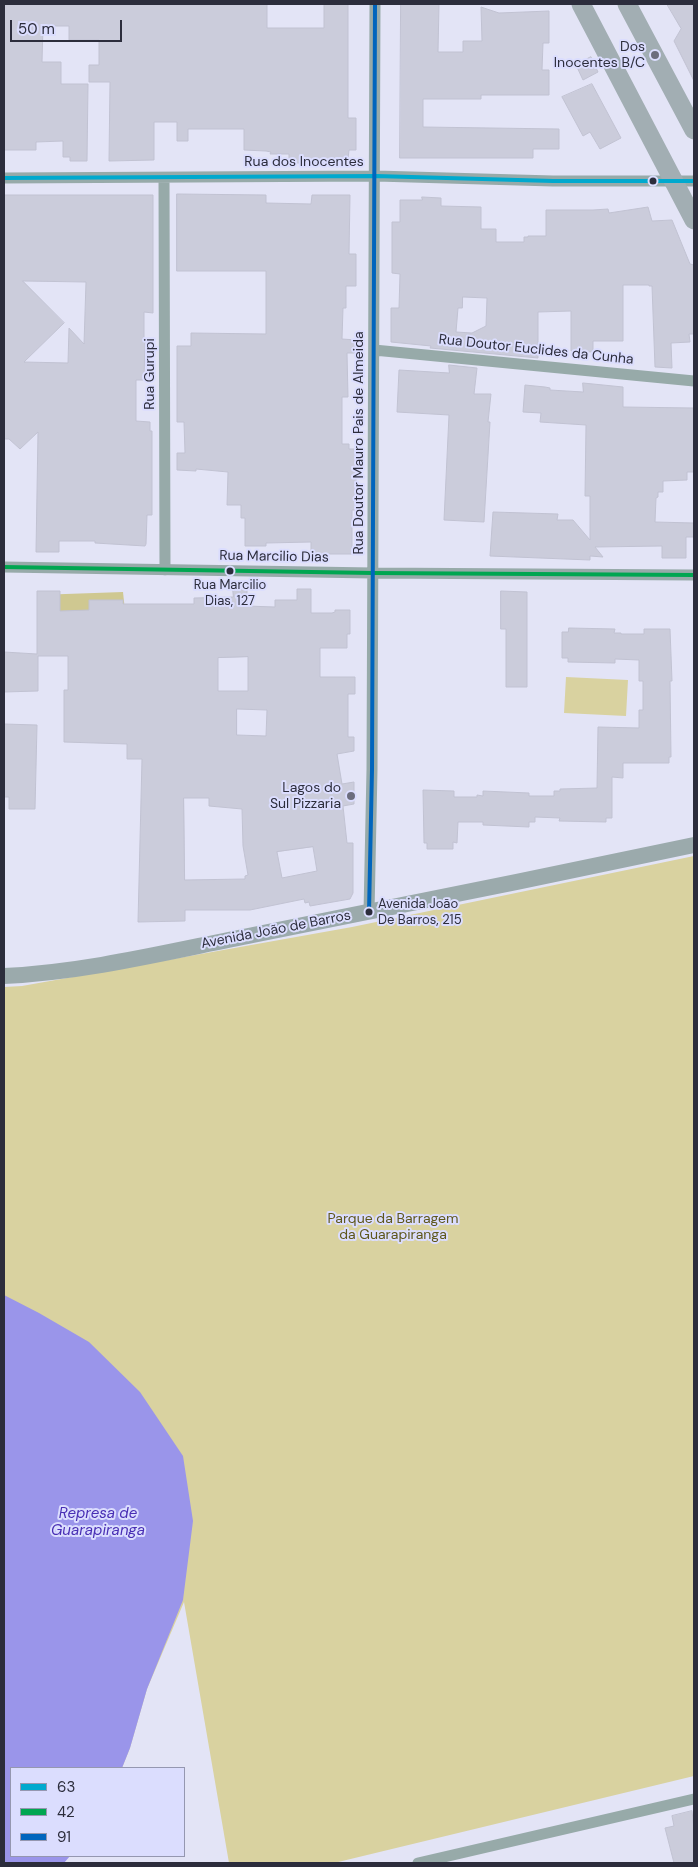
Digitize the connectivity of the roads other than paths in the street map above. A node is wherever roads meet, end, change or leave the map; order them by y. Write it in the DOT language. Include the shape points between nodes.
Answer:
graph roads {
  1 [pos="375,4"];
  2 [pos="581,4"];
  3 [pos="627,4"];
  4 [pos="694,130"];
  5 [pos="376,176"];
  6 [pos="4,178"];
  7 [pos="164,178"];
  8 [pos="673,180"];
  9 [pos="694,181"];
  10 [pos="694,220"];
  11 [pos="374,350"];
  12 [pos="694,381"];
  13 [pos="4,567"];
  14 [pos="165,570"];
  15 [pos="373,573"];
  16 [pos="694,575"];
  17 [pos="694,845"];
  18 [pos="369,912"];
  19 [pos="4,976"];
  20 [pos="694,1799"];
  21 [pos="418,1863"];
  1 -- 5 [label="street, Rua Doutor Mauro Pais de Almeida"];
  2 -- 8 [label="main road"];
  3 -- 4 [label="main road"];
  5 -- 7 [label="street, Rua dos Inocentes"];
  5 -- 8 [label="street, Rua dos Inocentes" via="553,181"];
  5 -- 11 [label="street, Rua Doutor Mauro Pais de Almeida"];
  6 -- 7 [label="street, Rua dos Inocentes"];
  7 -- 14 [label="street, Rua Gurupi"];
  8 -- 9 [label="street, Rua dos Inocentes"];
  8 -- 10 [label="main road"];
  11 -- 12 [label="street, Rua Doutor Euclides da Cunha"];
  11 -- 15 [label="street, Rua Doutor Mauro Pais de Almeida"];
  13 -- 14 [label="street, Rua Marcilio Dias"];
  14 -- 15 [label="street, Rua Marcilio Dias"];
  15 -- 16 [label="street, Rua Marcilio Dias"];
  15 -- 18 [label="street, Rua Doutor Mauro Pais de Almeida"];
  17 -- 18 [label="street, Avenida João de Barros"];
  18 -- 19 [label="street, Avenida João de Barros" via="104,964"];
  20 -- 21 [label="street"];
}
